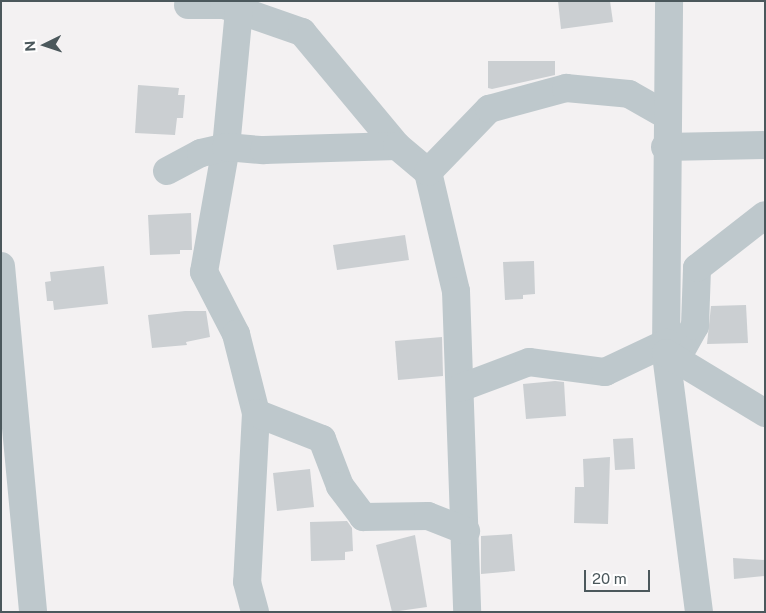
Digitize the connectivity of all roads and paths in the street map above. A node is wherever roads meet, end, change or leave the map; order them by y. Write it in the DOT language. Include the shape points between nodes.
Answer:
graph roads {
  1 [pos="669,1"];
  2 [pos="188,5"];
  3 [pos="239,10"];
  4 [pos="666,115"];
  5 [pos="765,145"];
  6 [pos="397,146"];
  7 [pos="226,147"];
  8 [pos="665,147"];
  9 [pos="167,171"];
  10 [pos="428,172"];
  11 [pos="765,215"];
  12 [pos="1,266"];
  13 [pos="669,352"];
  14 [pos="460,388"];
  15 [pos="256,413"];
  16 [pos="765,413"];
  17 [pos="466,531"];
  18 [pos="33,612"];
  19 [pos="255,612"];
  20 [pos="467,612"];
  21 [pos="699,612"];
  1 -- 4 [label="street"];
  2 -- 3 [label="street" via="224,5"];
  3 -- 6 [label="street" via="302,32"];
  3 -- 7 [label="street"];
  4 -- 8 [label="street"];
  4 -- 10 [label="street" via="629,94 566,88 489,109"];
  5 -- 8 [label="street"];
  6 -- 7 [label="street" via="264,150"];
  6 -- 10 [label="street"];
  7 -- 9 [label="street" via="201,153"];
  7 -- 15 [label="street" via="204,272 236,334"];
  8 -- 13 [label="street"];
  10 -- 14 [label="street" via="456,291"];
  11 -- 13 [label="street" via="697,268 695,326"];
  12 -- 18 [label="street"];
  13 -- 14 [label="street" via="605,372 528,362"];
  13 -- 16 [label="street"];
  13 -- 21 [label="street"];
  14 -- 17 [label="street"];
  15 -- 17 [label="street" via="322,439 340,486 363,517 428,516"];
  15 -- 19 [label="street" via="247,582"];
  17 -- 20 [label="street"];
}
